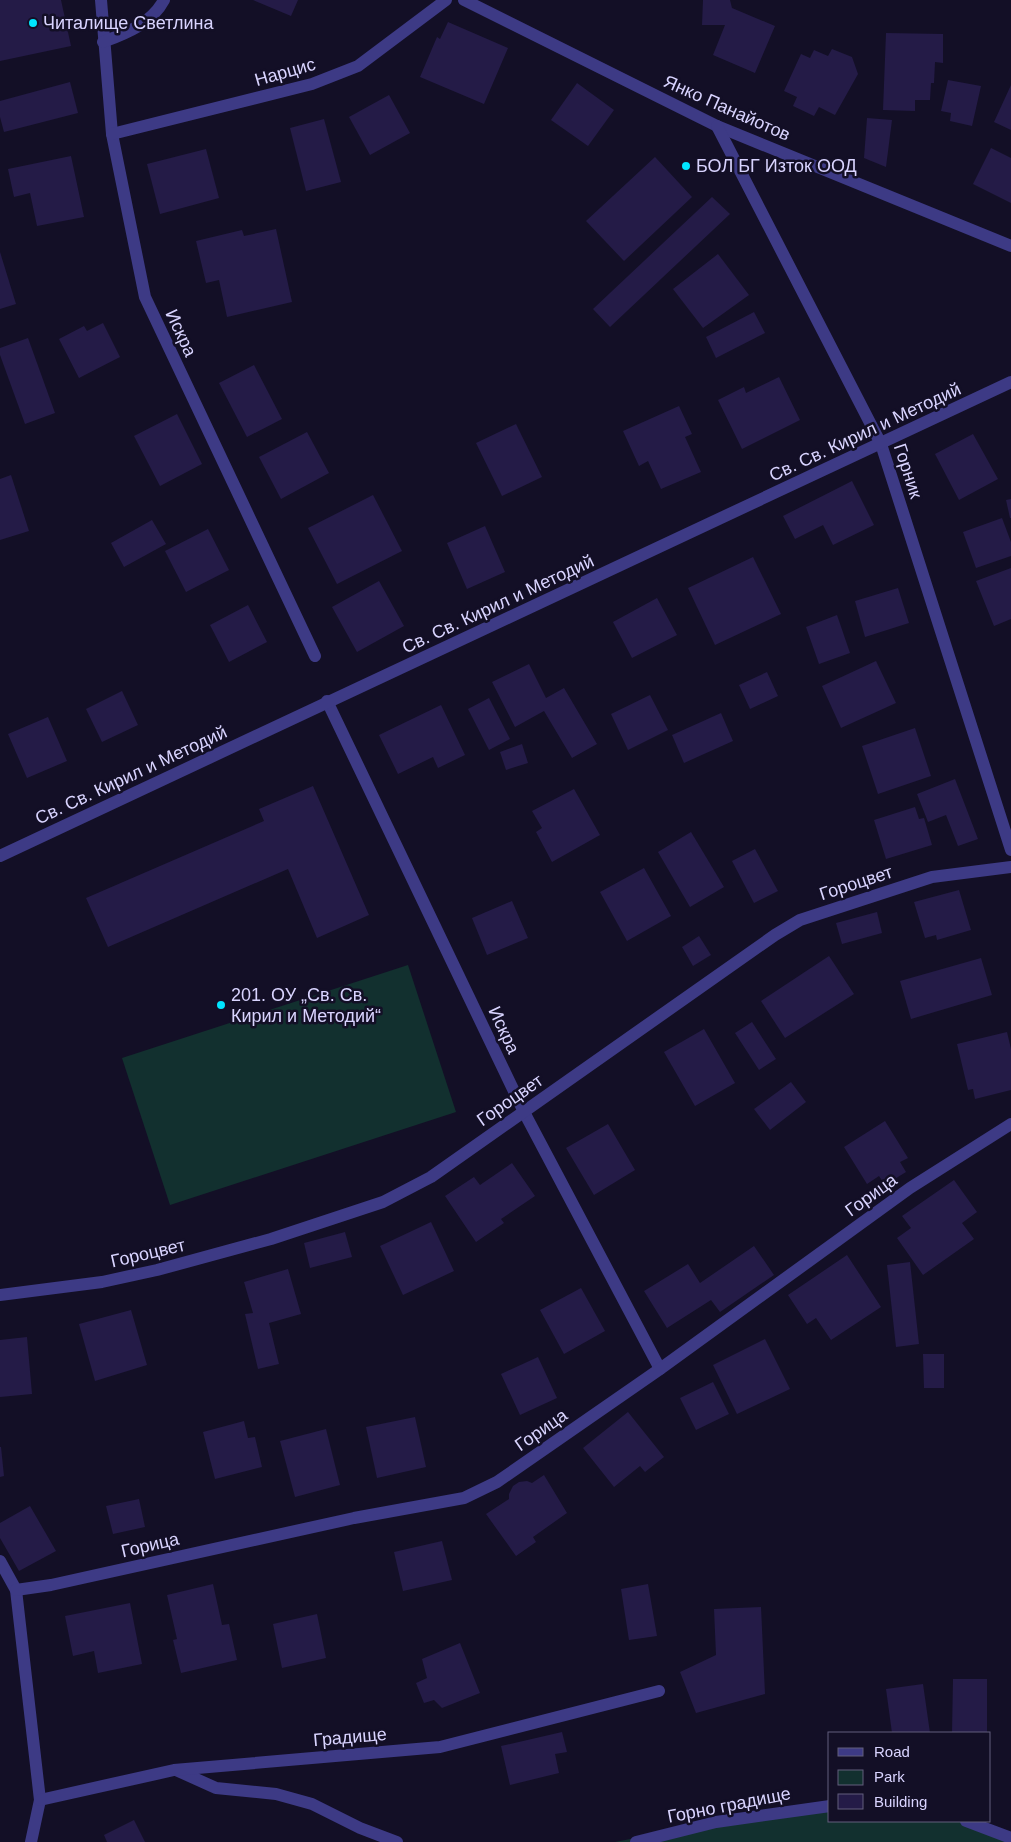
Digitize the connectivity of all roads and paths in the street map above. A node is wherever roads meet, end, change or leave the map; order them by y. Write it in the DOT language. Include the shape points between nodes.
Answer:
graph roads {
  1 [pos="101,0"];
  2 [pos="164,0"];
  3 [pos="446,0"];
  4 [pos="464,0"];
  5 [pos="103,42"];
  6 [pos="717,126"];
  7 [pos="112,134"];
  8 [pos="1011,246"];
  9 [pos="1011,382"];
  10 [pos="881,444"];
  11 [pos="315,656"];
  12 [pos="327,702"];
  13 [pos="1011,850"];
  14 [pos="0,856"];
  15 [pos="1011,867"];
  16 [pos="524,1112"];
  17 [pos="1011,1124"];
  18 [pos="0,1295"];
  19 [pos="660,1369"];
  20 [pos="0,1561"];
  21 [pos="16,1590"];
  22 [pos="659,1691"];
  23 [pos="174,1770"];
  24 [pos="40,1800"];
  25 [pos="828,1806"];
  26 [pos="969,1822"];
  27 [pos="1011,1838"];
  28 [pos="31,1842"];
  29 [pos="397,1842"];
  30 [pos="636,1842"];
  1 -- 5 [label="street, Искра"];
  2 -- 5 [label="street" via="146,22"];
  3 -- 7 [label="street, Нарцис" via="358,66 312,84"];
  4 -- 6 [label="street, Янко Панайотов"];
  5 -- 7 [label="street, Искра"];
  6 -- 8 [label="street, Янко Панайотов"];
  6 -- 10 [label="street, Горник"];
  7 -- 11 [label="street, Искра" via="144,297"];
  9 -- 10 [label="street, Св. Св. Кирил и Методий"];
  10 -- 12 [label="street, Св. Св. Кирил и Методий"];
  10 -- 13 [label="street, Горник"];
  12 -- 14 [label="street, Св. Св. Кирил и Методий"];
  12 -- 16 [label="street, Искра"];
  15 -- 16 [label="street, Гороцвет" via="932,877 800,920"];
  16 -- 18 [label="street, Гороцвет" via="431,1177 383,1202 271,1239 157,1270 102,1282"];
  16 -- 19 [label="street, Искра"];
  17 -- 19 [label="street, Горица" via="910,1188"];
  19 -- 21 [label="street, Горица" via="497,1482 464,1498 354,1518"];
  20 -- 21 [label="street"];
  21 -- 24 [label="street"];
  22 -- 23 [label="street, Градище" via="440,1747"];
  23 -- 24 [label="street, Градище"];
  23 -- 29 [label="street" via="216,1788 276,1794 312,1804"];
  24 -- 28 [label="street"];
  25 -- 30 [label="street, Горно градище" via="716,1822"];
  26 -- 27 [label="street"];
}
